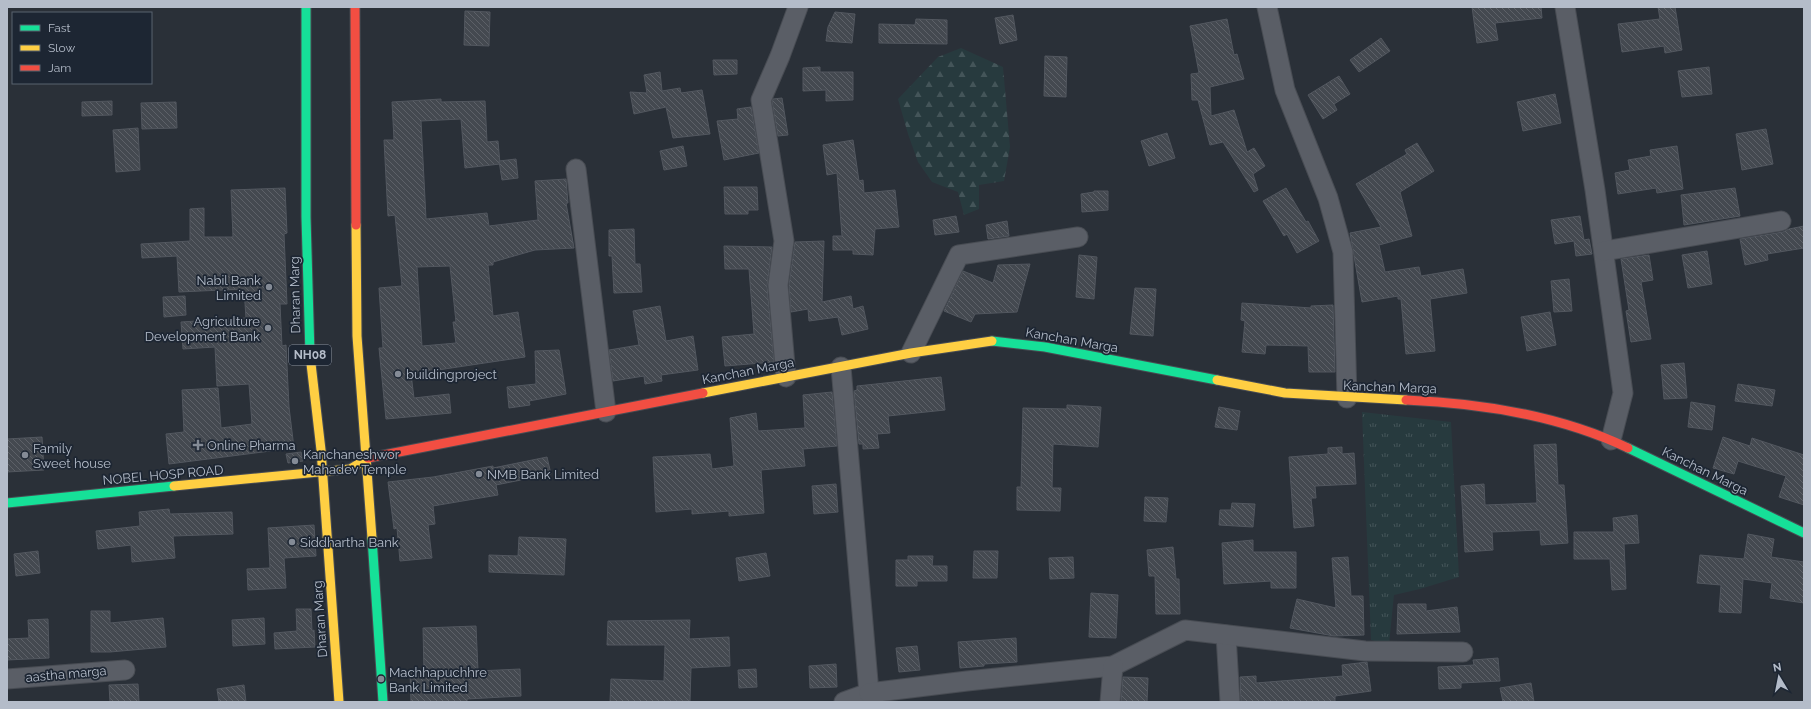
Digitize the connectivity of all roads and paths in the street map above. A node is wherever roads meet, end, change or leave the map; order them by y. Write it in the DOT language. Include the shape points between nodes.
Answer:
graph roads {
  1 [pos="306,7"];
  2 [pos="355,7"];
  3 [pos="798,7"];
  4 [pos="1267,7"];
  5 [pos="1565,7"];
  6 [pos="576,170"];
  7 [pos="1781,221"];
  8 [pos="1078,237"];
  9 [pos="1604,251"];
  10 [pos="911,353"];
  11 [pos="841,367"];
  12 [pos="786,377"];
  13 [pos="1347,398"];
  14 [pos="606,412"];
  15 [pos="1611,440"];
  16 [pos="367,458"];
  17 [pos="322,473"];
  18 [pos="7,503"];
  19 [pos="1804,533"];
  20 [pos="1226,635"];
  21 [pos="1463,652"];
  22 [pos="1114,666"];
  23 [pos="125,670"];
  24 [pos="7,679"];
  25 [pos="869,692"];
  26 [pos="339,702"];
  27 [pos="383,702"];
  28 [pos="844,702"];
  29 [pos="1110,702"];
  30 [pos="1230,702"];
  1 -- 17 [label="main road, Dharan Marg / NH08" via="309,343"];
  2 -- 16 [label="main road" via="357,336"];
  3 -- 12 [label="street" via="761,100 784,241 778,285"];
  4 -- 13 [label="street" via="1285,90 1328,198 1343,252"];
  5 -- 9 [label="street"];
  6 -- 14 [label="street"];
  7 -- 9 [label="street"];
  8 -- 10 [label="street" via="959,256"];
  9 -- 15 [label="street" via="1623,393"];
  10 -- 11 [label="main road, Kanchan Marga"];
  10 -- 13 [label="main road, Kanchan Marga" via="991,341 1045,346 1285,393"];
  11 -- 12 [label="main road, Kanchan Marga"];
  11 -- 25 [label="street"];
  12 -- 14 [label="main road, Kanchan Marga"];
  13 -- 15 [label="main road, Kanchan Marga" via="1445,402 1549,419"];
  14 -- 16 [label="main road, Kanchan Marga"];
  15 -- 19 [label="main road, Kanchan Marga"];
  16 -- 17 [label="main road, Kanchan Marga" via="350,469"];
  16 -- 27 [label="main road"];
  17 -- 18 [label="main road, NOBEL HOSP ROAD"];
  17 -- 26 [label="main road, Dharan Marg / NH08"];
  20 -- 21 [label="street" via="1365,651"];
  20 -- 22 [label="street" via="1185,630"];
  20 -- 30 [label="street"];
  22 -- 25 [label="street"];
  22 -- 29 [label="street"];
  23 -- 24 [label="street, aastha marga"];
  25 -- 28 [label="street"];
}
